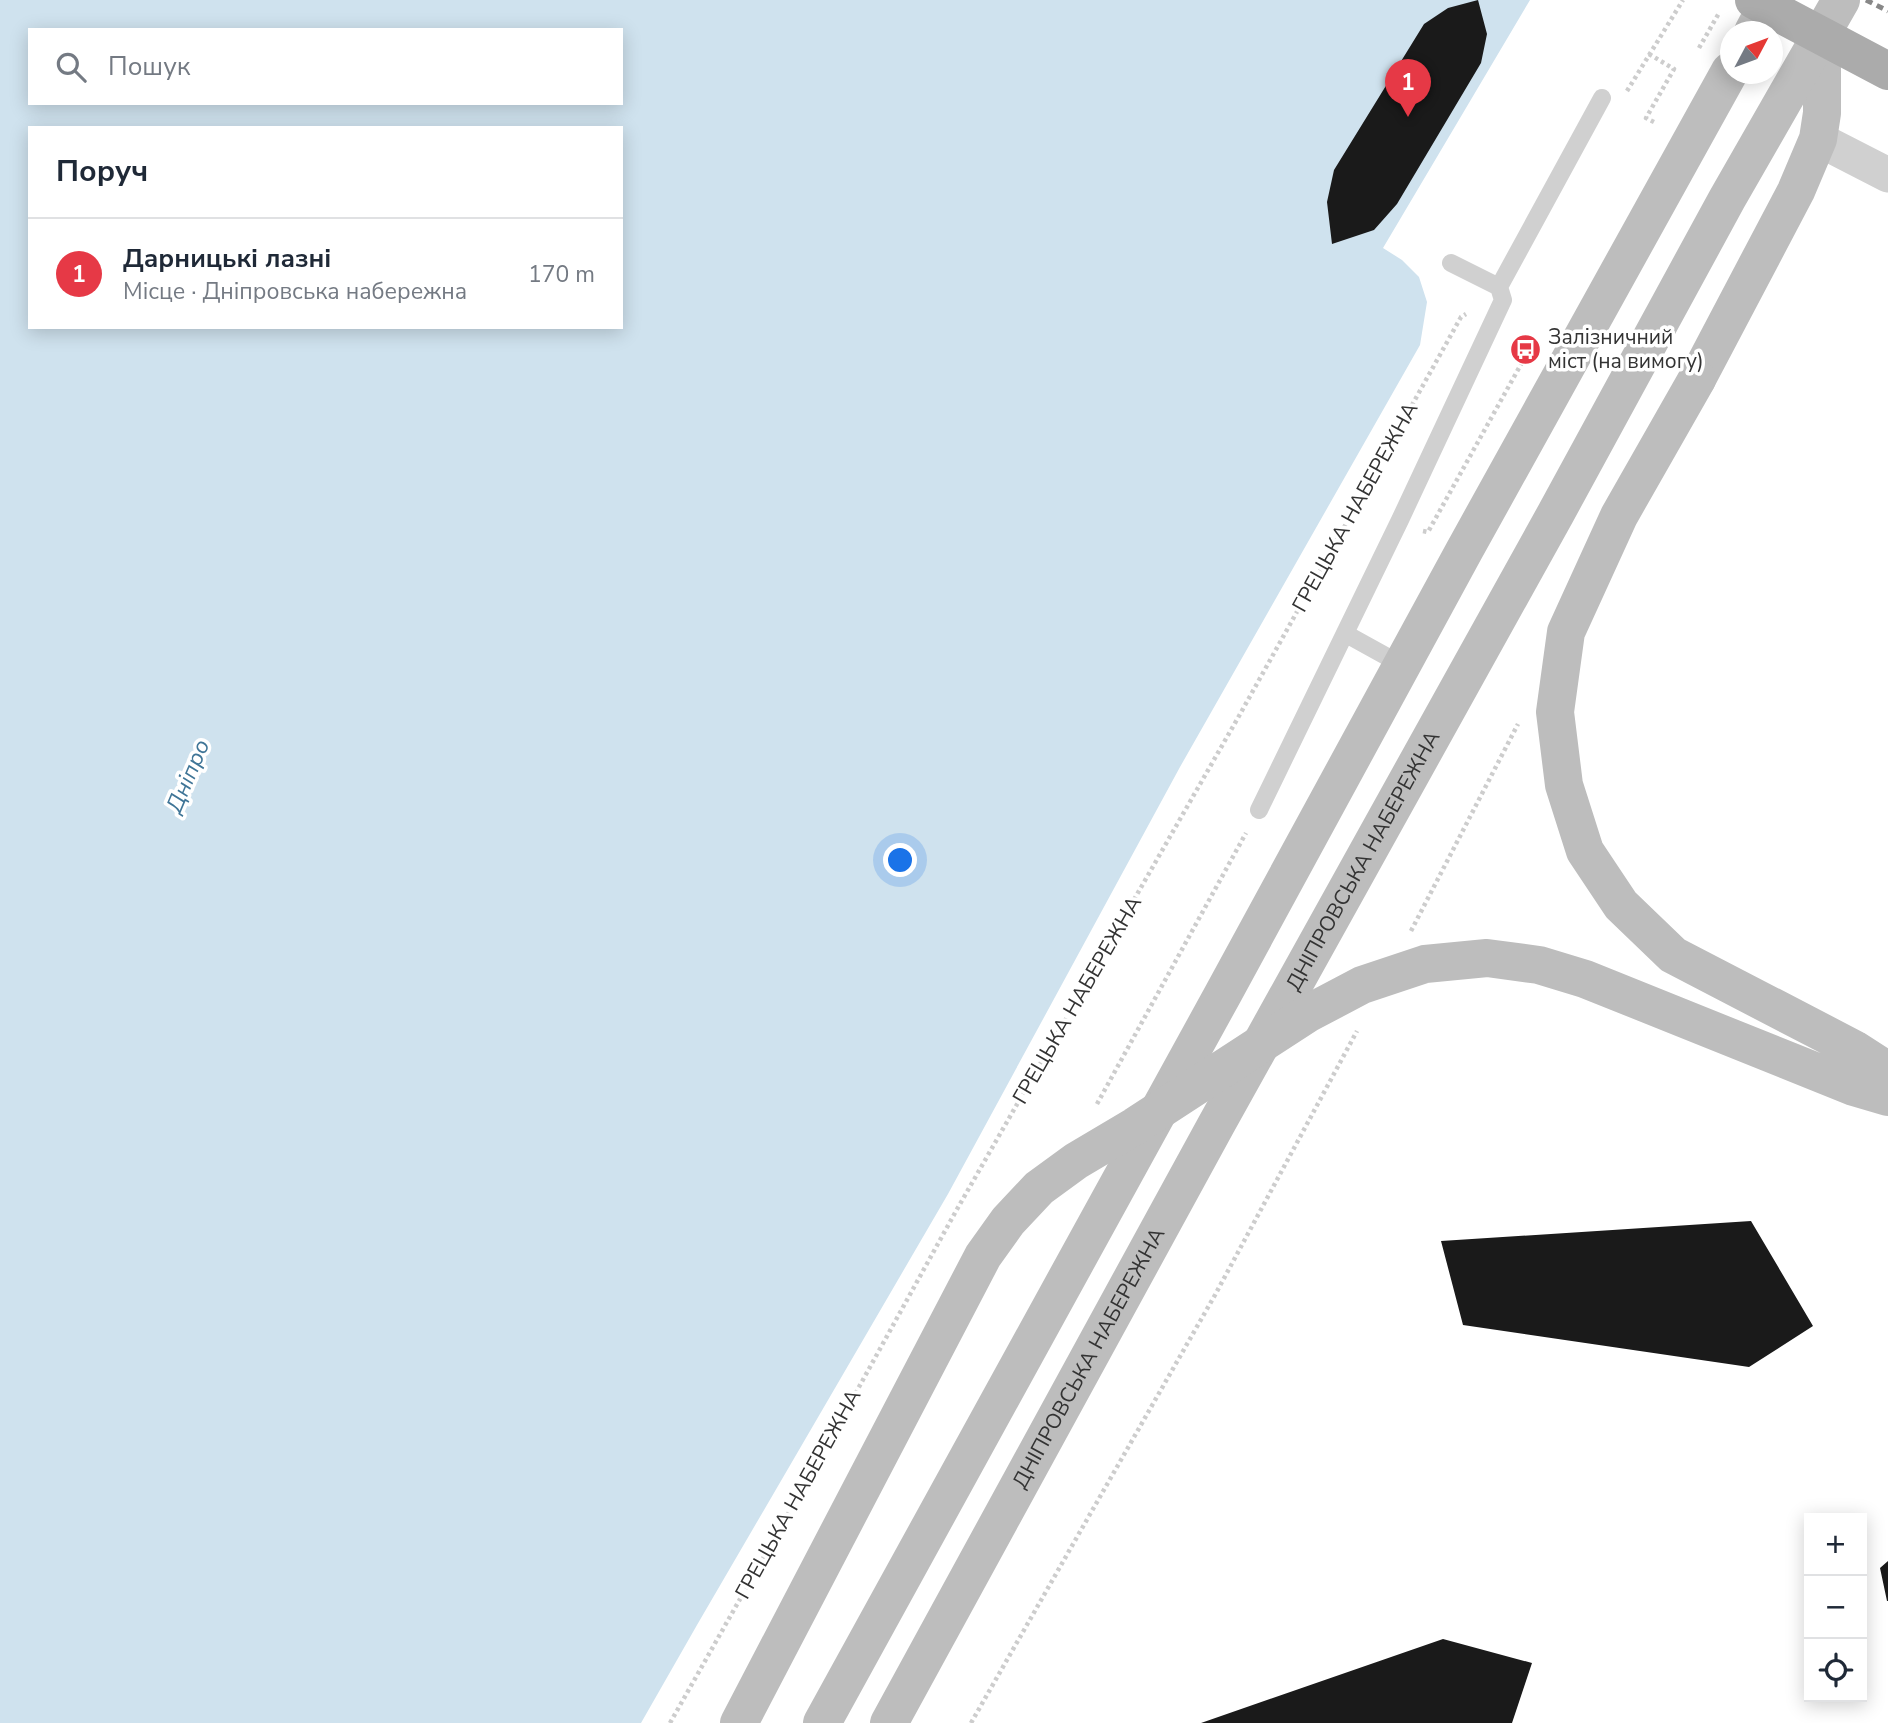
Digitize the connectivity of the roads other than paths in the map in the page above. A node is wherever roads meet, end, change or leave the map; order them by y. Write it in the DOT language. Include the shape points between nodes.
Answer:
graph roads {
  1 [pos="1754,0"];
  2 [pos="1770,0"];
  3 [pos="1841,0"];
  4 [pos="1759,21"];
  5 [pos="1816,44"];
  6 [pos="1888,71"];
  7 [pos="1724,84"];
  8 [pos="1602,98"];
  9 [pos="1818,139"];
  10 [pos="1888,175"];
  11 [pos="1451,263"];
  12 [pos="1501,293"];
  13 [pos="1346,634"];
  14 [pos="1402,665"];
  15 [pos="1259,810"];
  16 [pos="1888,1071"];
  17 [pos="1888,1097"];
  18 [pos="739,1723"];
  19 [pos="822,1723"];
  20 [pos="889,1723"];
  1 -- 6 [label="main road, bridge"];
  2 -- 4 [label="main road"];
  3 -- 5 [label="main road, ДНІПРОВСЬКА НАБЕРЕЖНА"];
  5 -- 9 [label="main road" via="1822,69"];
  5 -- 20 [label="main road, ДНІПРОВСЬКА НАБЕРЕЖНА"];
  7 -- 14 [label="main road"];
  8 -- 12 [label="lane"];
  9 -- 10 [label="street"];
  9 -- 16 [label="main road, bridge" via="1796,191 1698,379 1619,516 1566,632 1555,712 1564,785 1585,850 1620,905 1674,955"];
  11 -- 12 [label="lane"];
  12 -- 13 [label="lane"];
  13 -- 14 [label="lane"];
  13 -- 15 [label="lane"];
  14 -- 19 [label="main road"];
  17 -- 18 [label="main road, bridge" via="1539,965 1487,958 1424,964 1362,985 1307,1014 1076,1161 1039,1188 1008,1221 983,1256"];
}
